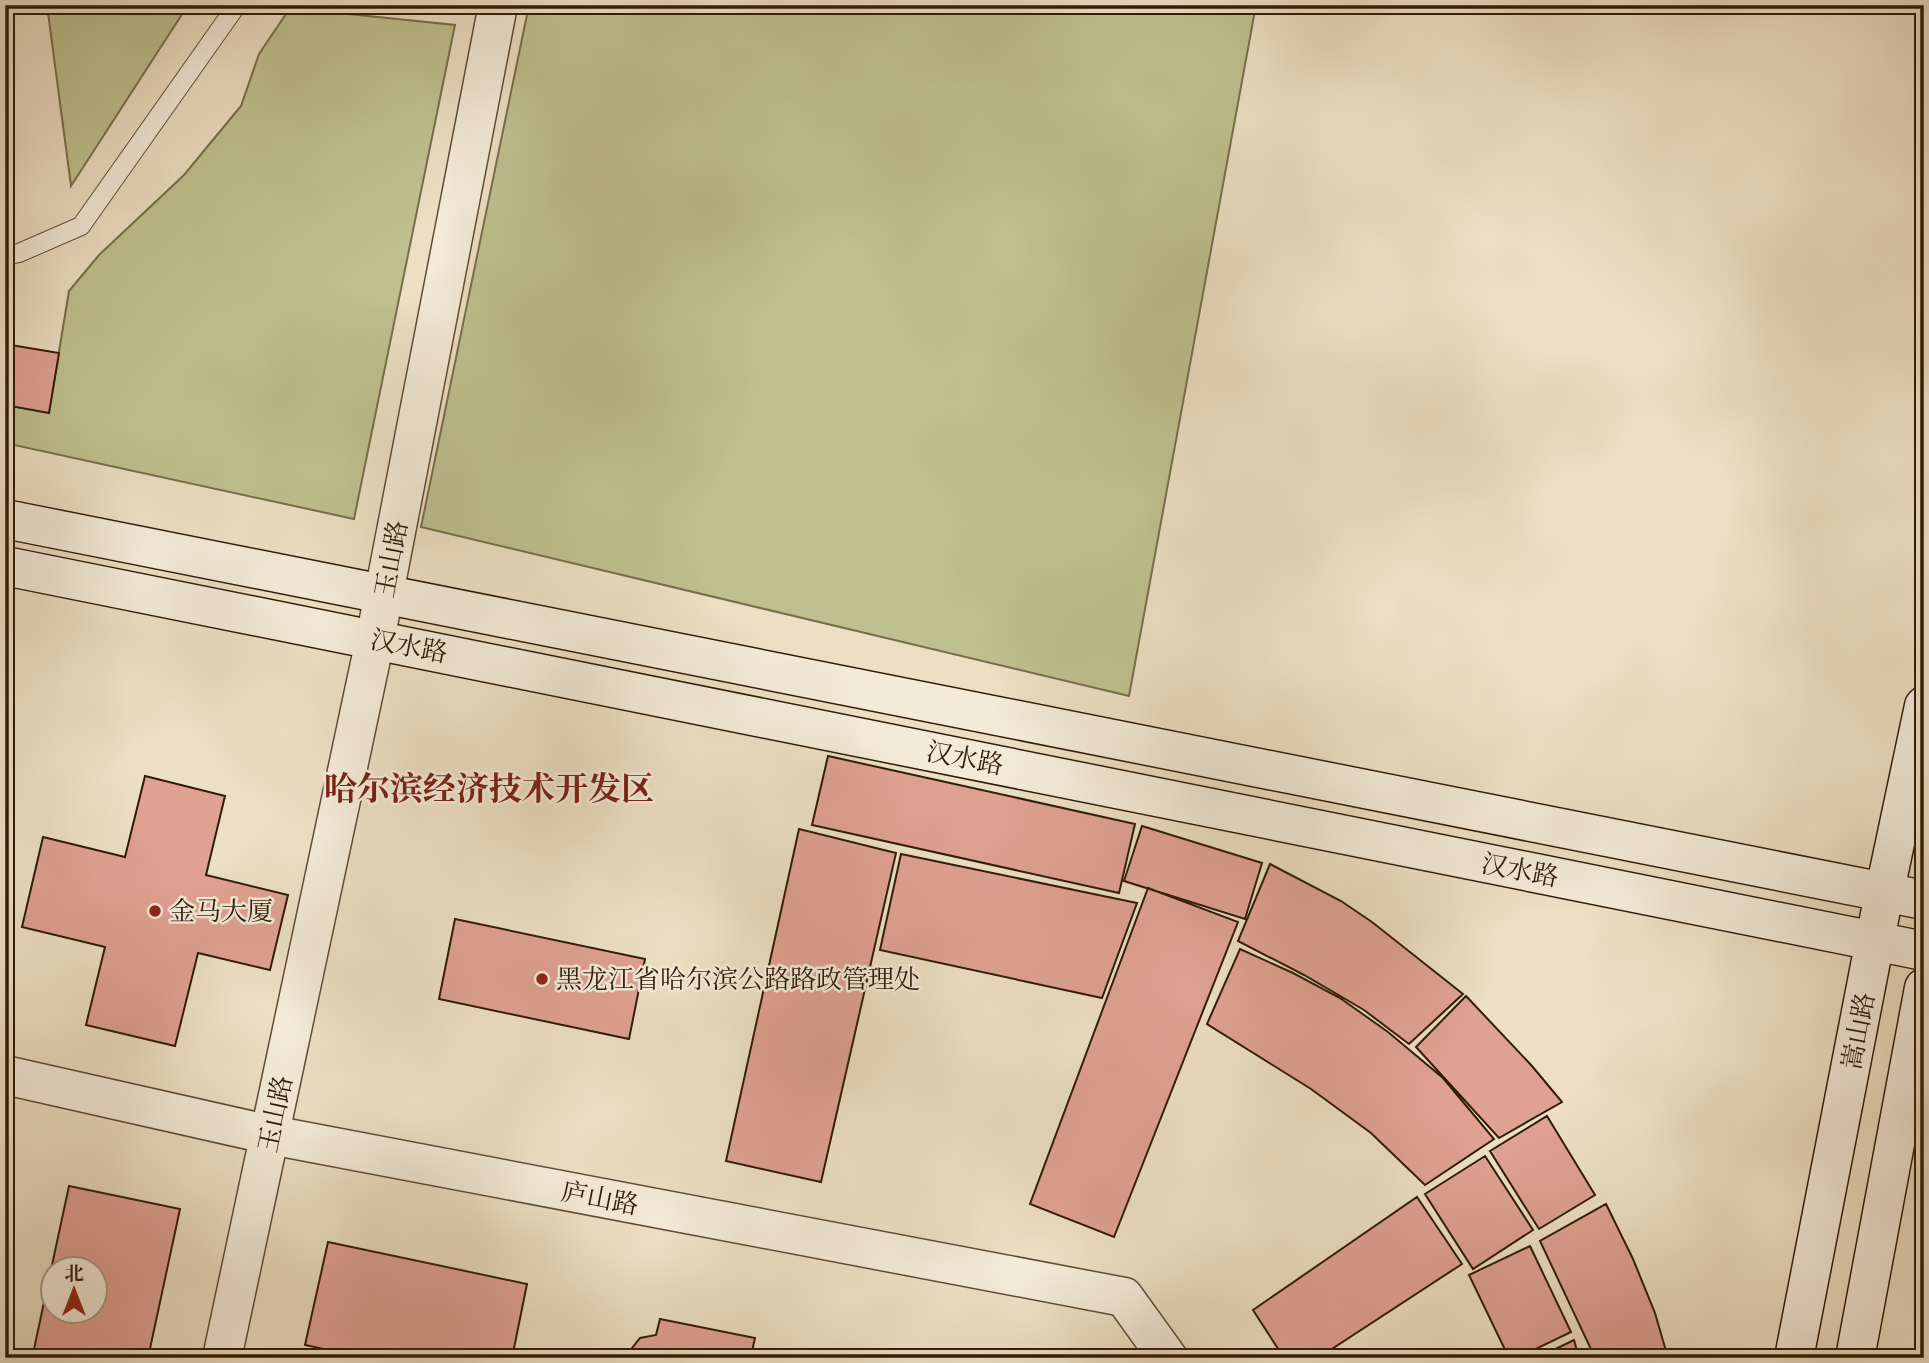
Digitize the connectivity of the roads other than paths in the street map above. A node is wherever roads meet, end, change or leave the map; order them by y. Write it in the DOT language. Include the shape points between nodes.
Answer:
graph roads {
  1 [pos="236,5"];
  2 [pos="498,5"];
  3 [pos="5,256"];
  4 [pos="5,519"];
  5 [pos="5,566"];
  6 [pos="384,594"];
  7 [pos="375,640"];
  8 [pos="1924,706"];
  9 [pos="1885,892"];
  10 [pos="1924,900"];
  11 [pos="1875,941"];
  12 [pos="1924,951"];
  13 [pos="1924,988"];
  14 [pos="5,1075"];
  15 [pos="271,1135"];
  16 [pos="222,1358"];
  17 [pos="1168,1358"];
  18 [pos="1794,1358"];
  19 [pos="1855,1358"];
  1 -- 3 [label="lane" via="81,226"];
  2 -- 6 [label="main road, 玉山路"];
  4 -- 6 [label="main road, 汉水路"];
  5 -- 7 [label="main road, 汉水路"];
  6 -- 7 [label="main road, 玉山路"];
  6 -- 9 [label="main road, 汉水路"];
  7 -- 11 [label="main road, 汉水路"];
  7 -- 15 [label="main road, 玉山路"];
  8 -- 9 [label="main road, 嵩山路"];
  9 -- 10 [label="main road, 汉水路"];
  9 -- 11 [label="main road, 嵩山路"];
  11 -- 12 [label="main road, 汉水路"];
  11 -- 18 [label="main road, 嵩山路"];
  13 -- 19 [label="main road"];
  14 -- 15 [label="main road, 庐山路"];
  15 -- 16 [label="main road, 玉山路"];
  15 -- 17 [label="main road, 庐山路" via="1124,1297"];
}
